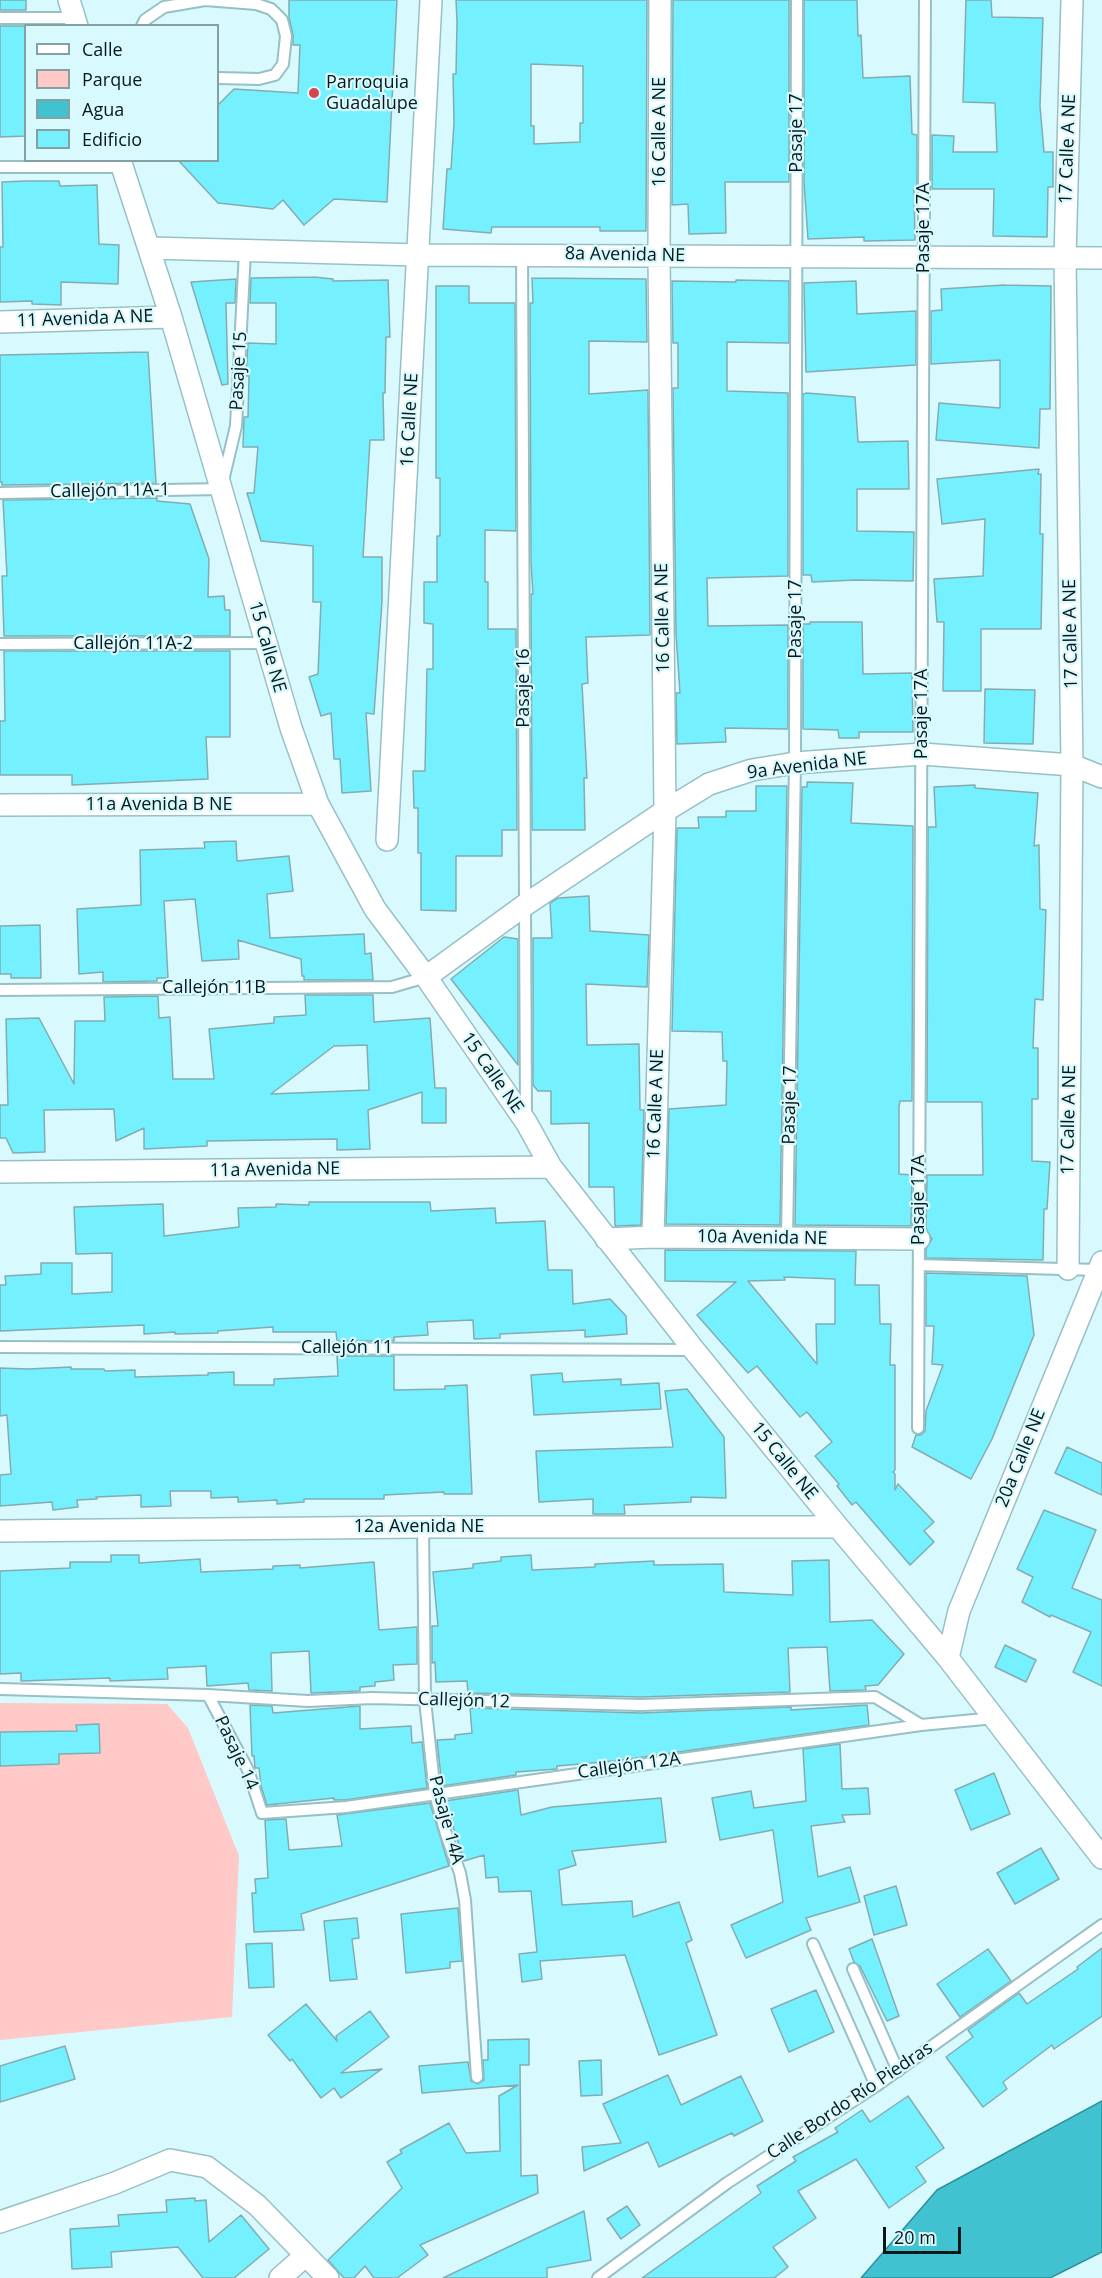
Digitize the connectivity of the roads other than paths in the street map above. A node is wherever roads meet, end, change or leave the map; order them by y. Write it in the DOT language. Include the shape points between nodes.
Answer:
graph roads {
  1 [pos="431,0"];
  2 [pos="660,0"];
  3 [pos="797,0"];
  4 [pos="925,0"];
  5 [pos="1072,0"];
  6 [pos="74,15"];
  7 [pos="0,18"];
  8 [pos="143,24"];
  9 [pos="219,78"];
  10 [pos="121,164"];
  11 [pos="0,167"];
  12 [pos="149,248"];
  13 [pos="245,250"];
  14 [pos="522,254"];
  15 [pos="419,255"];
  16 [pos="659,256"];
  17 [pos="797,256"];
  18 [pos="924,257"];
  19 [pos="1065,258"];
  20 [pos="1102,258"];
  21 [pos="171,317"];
  22 [pos="0,321"];
  23 [pos="221,489"];
  24 [pos="0,493"];
  25 [pos="266,643"];
  26 [pos="0,644"];
  27 [pos="922,754"];
  28 [pos="795,764"];
  29 [pos="1072,765"];
  30 [pos="1102,777"];
  31 [pos="318,804"];
  32 [pos="0,805"];
  33 [pos="665,811"];
  34 [pos="387,840"];
  35 [pos="525,905"];
  36 [pos="426,977"];
  37 [pos="0,990"];
  38 [pos="526,1122"];
  39 [pos="551,1167"];
  40 [pos="0,1172"];
  41 [pos="653,1237"];
  42 [pos="787,1238"];
  43 [pos="606,1239"];
  44 [pos="919,1239"];
  45 [pos="919,1265"];
  46 [pos="1100,1266"];
  47 [pos="1068,1269"];
  48 [pos="0,1347"];
  49 [pos="694,1350"];
  50 [pos="918,1428"];
  51 [pos="423,1527"];
  52 [pos="837,1527"];
  53 [pos="0,1531"];
  54 [pos="948,1658"];
  55 [pos="0,1689"];
  56 [pos="208,1695"];
  57 [pos="425,1700"];
  58 [pos="995,1718"];
  59 [pos="921,1725"];
  60 [pos="435,1794"];
  61 [pos="262,1813"];
  62 [pos="1102,1858"];
  63 [pos="1102,1925"];
  64 [pos="813,1944"];
  65 [pos="854,1969"];
  66 [pos="898,2071"];
  67 [pos="477,2077"];
  68 [pos="876,2086"];
  69 [pos="0,2222"];
  70 [pos="304,2256"];
  71 [pos="280,2278"];
  72 [pos="328,2278"];
  73 [pos="598,2278"];
  1 -- 15 [label="street, 16 Calle NE"];
  2 -- 16 [label="street, 16 Calle A NE"];
  3 -- 17 [label="lane, Pasaje 17"];
  4 -- 18 [label="lane, Pasaje 17A"];
  5 -- 19 [label="street, 17 Calle A NE"];
  6 -- 7 [label="lane"];
  8 -- 9 [label="lane" via="164,7 205,0 271,9 282,20 286,36 283,64 275,75 259,79"];
  10 -- 11 [label="lane"];
  10 -- 12 [label="street, 15 Calle NE"];
  12 -- 13 [label="street, 8a Avenida NE"];
  12 -- 21 [label="street, 15 Calle NE"];
  13 -- 15 [label="street, 8a Avenida NE"];
  13 -- 23 [label="lane, Pasaje 15" via="236,426"];
  14 -- 15 [label="street, 8a Avenida NE"];
  14 -- 16 [label="street, 8a Avenida NE"];
  14 -- 35 [label="lane, Pasaje 16"];
  15 -- 34 [label="street, 16 Calle NE"];
  16 -- 17 [label="street, 8a Avenida NE"];
  16 -- 33 [label="street, 16 Calle A NE"];
  17 -- 18 [label="street, 8a Avenida NE"];
  17 -- 28 [label="lane, Pasaje 17"];
  18 -- 19 [label="street, 8a Avenida NE"];
  18 -- 27 [label="lane, Pasaje 17A"];
  19 -- 20 [label="street, 8a Avenida NE"];
  19 -- 29 [label="street, 17 Calle A NE"];
  21 -- 22 [label="street, 11 Avenida A NE"];
  21 -- 23 [label="street, 15 Calle NE"];
  23 -- 24 [label="lane, Callejón 11A-1"];
  23 -- 25 [label="street, 15 Calle NE"];
  25 -- 26 [label="lane, Callejón 11A-2"];
  25 -- 31 [label="street, 15 Calle NE"];
  27 -- 28 [label="street, 9a Avenida NE"];
  27 -- 29 [label="street, 9a Avenida NE"];
  27 -- 44 [label="lane, Pasaje 17A"];
  28 -- 33 [label="street, 9a Avenida NE" via="752,770 709,784"];
  28 -- 42 [label="lane, Pasaje 17"];
  29 -- 30 [label="street, 9a Avenida NE"];
  29 -- 47 [label="street, 17 Calle A NE"];
  31 -- 32 [label="street, 11a Avenida B NE"];
  31 -- 36 [label="street, 15 Calle NE" via="375,909"];
  33 -- 35 [label="street, 9a Avenida NE"];
  33 -- 41 [label="street, 16 Calle A NE"];
  35 -- 36 [label="street, 9a Avenida NE"];
  35 -- 38 [label="lane, Pasaje 16"];
  36 -- 37 [label="lane, Callejón 11B" via="392,987"];
  36 -- 38 [label="street, 15 Calle NE"];
  38 -- 39 [label="street, 15 Calle NE"];
  39 -- 40 [label="street, 11a Avenida NE"];
  39 -- 43 [label="street, 15 Calle NE"];
  41 -- 42 [label="street, 10a Avenida NE"];
  41 -- 43 [label="street, 10a Avenida NE"];
  42 -- 44 [label="street, 10a Avenida NE"];
  43 -- 49 [label="street, 15 Calle NE"];
  44 -- 45 [label="lane, Pasaje 17A"];
  45 -- 47 [label="lane"];
  45 -- 50 [label="lane, Pasaje 17A"];
  46 -- 47 [label="lane"];
  46 -- 54 [label="street, 20a Calle NE" via="959,1611"];
  48 -- 49 [label="lane, Callejón 11"];
  49 -- 52 [label="street, 15 Calle NE"];
  51 -- 52 [label="street, 12a Avenida NE"];
  51 -- 53 [label="street, 12a Avenida NE"];
  51 -- 57 [label="lane, Pasaje 14A"];
  52 -- 54 [label="street, 15 Calle NE"];
  54 -- 58 [label="street, 15 Calle NE"];
  55 -- 56 [label="lane, Callejón 12"];
  56 -- 57 [label="lane, Callejón 12" via="308,1701"];
  56 -- 61 [label="lane, Pasaje 14" via="248,1770"];
  57 -- 59 [label="lane, Callejón 12" via="641,1705 875,1697"];
  57 -- 60 [label="lane, Pasaje 14A"];
  58 -- 59 [label="lane, Callejón 12A"];
  58 -- 62 [label="street, 15 Calle NE"];
  59 -- 60 [label="lane, Callejón 12A"];
  60 -- 61 [label="lane, Callejón 12A" via="346,1807"];
  60 -- 67 [label="lane, Pasaje 14A" via="465,1900"];
  63 -- 66 [label="lane, Calle Bordo Río Piedras"];
  64 -- 68 [label="lane"];
  65 -- 66 [label="lane"];
  66 -- 68 [label="lane, Calle Bordo Río Piedras"];
  68 -- 73 [label="lane, Calle Bordo Río Piedras" via="727,2183"];
  69 -- 70 [label="street" via="170,2160 207,2167 257,2205"];
  70 -- 71 [label="street"];
  70 -- 72 [label="street"];
}
